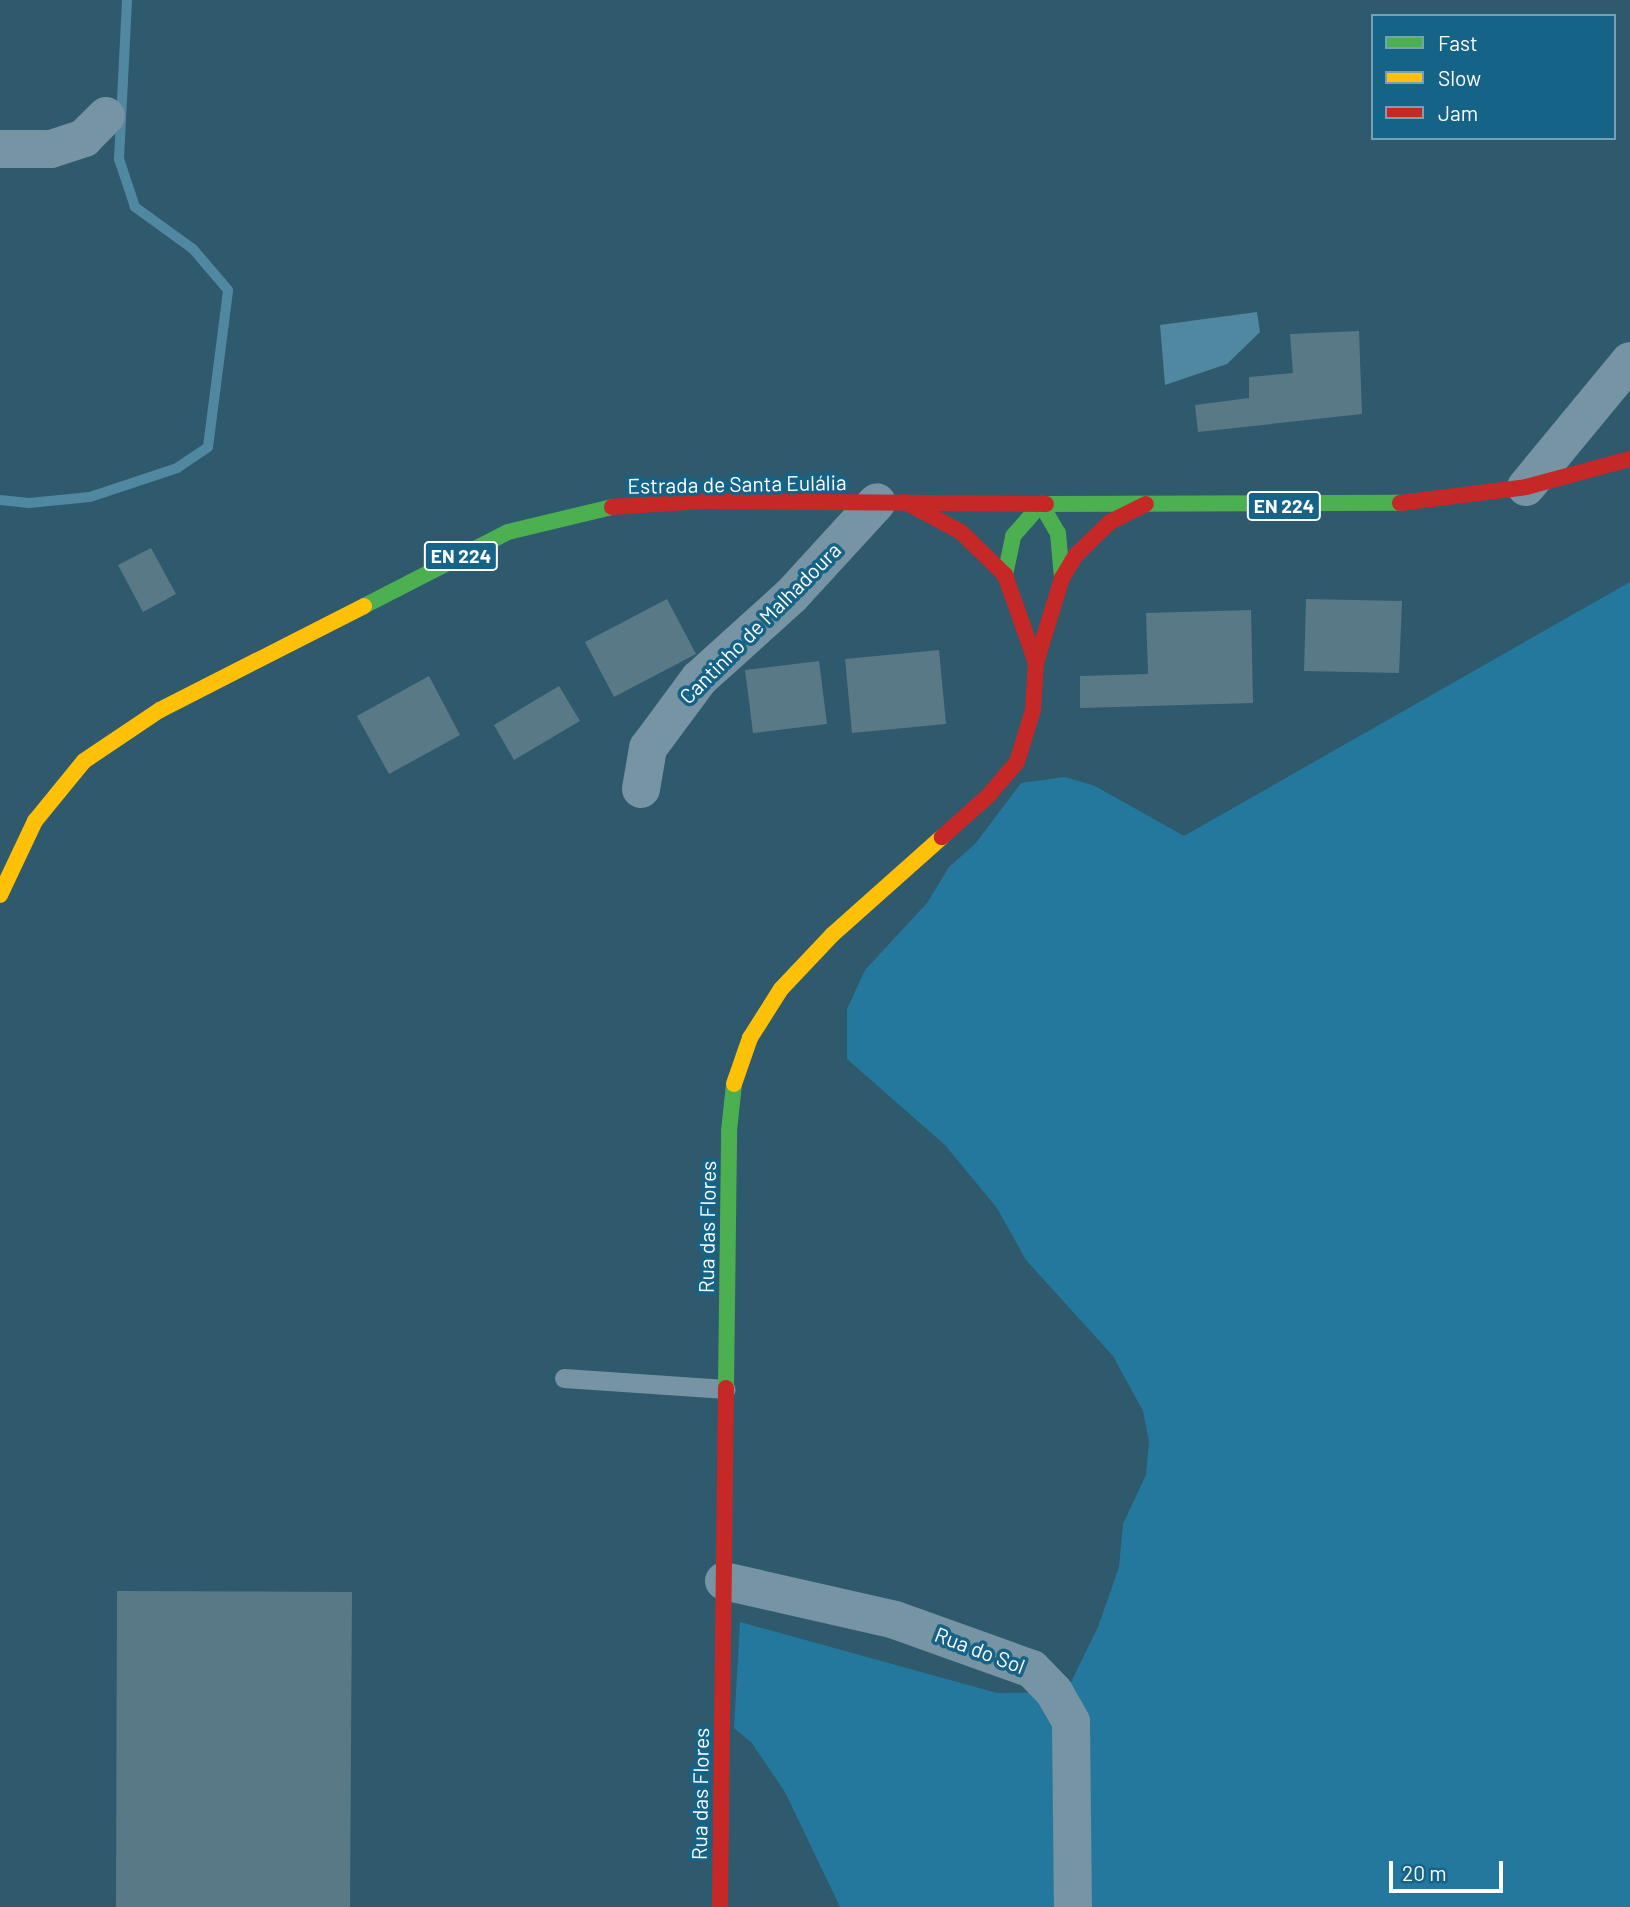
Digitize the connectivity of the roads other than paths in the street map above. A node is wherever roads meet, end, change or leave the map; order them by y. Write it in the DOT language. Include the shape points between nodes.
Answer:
graph roads {
  1 [pos="106,116"];
  2 [pos="0,149"];
  3 [pos="1630,361"];
  4 [pos="1630,459"];
  5 [pos="1526,487"];
  6 [pos="891,502"];
  7 [pos="1041,504"];
  8 [pos="1146,505"];
  9 [pos="1005,575"];
  10 [pos="1062,578"];
  11 [pos="1036,663"];
  12 [pos="641,789"];
  13 [pos="0,895"];
  14 [pos="564,1378"];
  15 [pos="726,1389"];
  16 [pos="724,1581"];
  17 [pos="720,1907"];
  18 [pos="1073,1907"];
  1 -- 2 [label="street" via="84,138 51,149"];
  3 -- 5 [label="street"];
  4 -- 5 [label="street, EN 224"];
  5 -- 8 [label="street, Estrada de Santa Eulália / EN 224" via="1432,502"];
  6 -- 7 [label="street, Estrada de Santa Eulália / EN 224"];
  6 -- 9 [label="street" via="961,532"];
  6 -- 12 [label="street, Cantinho de Malhadoura" via="699,679 648,748"];
  6 -- 13 [label="street, Estrada de Santa Eulália / EN 224" via="701,501 596,508 508,532 160,710 84,761 35,821"];
  7 -- 8 [label="street, Estrada de Santa Eulália / EN 224"];
  7 -- 9 [label="street" via="1013,536"];
  7 -- 10 [label="street" via="1058,533"];
  8 -- 10 [label="street" via="1094,535"];
  9 -- 11 [label="street"];
  10 -- 11 [label="street"];
  11 -- 15 [label="street, Rua das Flores" via="1034,710 1017,762 988,796 832,935 781,989 750,1038 734,1084 729,1131"];
  14 -- 15 [label="lane"];
  15 -- 16 [label="street, Rua das Flores"];
  16 -- 17 [label="street, Rua das Flores"];
  16 -- 18 [label="street, Rua do Sol" via="895,1620 1032,1669 1054,1692 1072,1722"];
}
